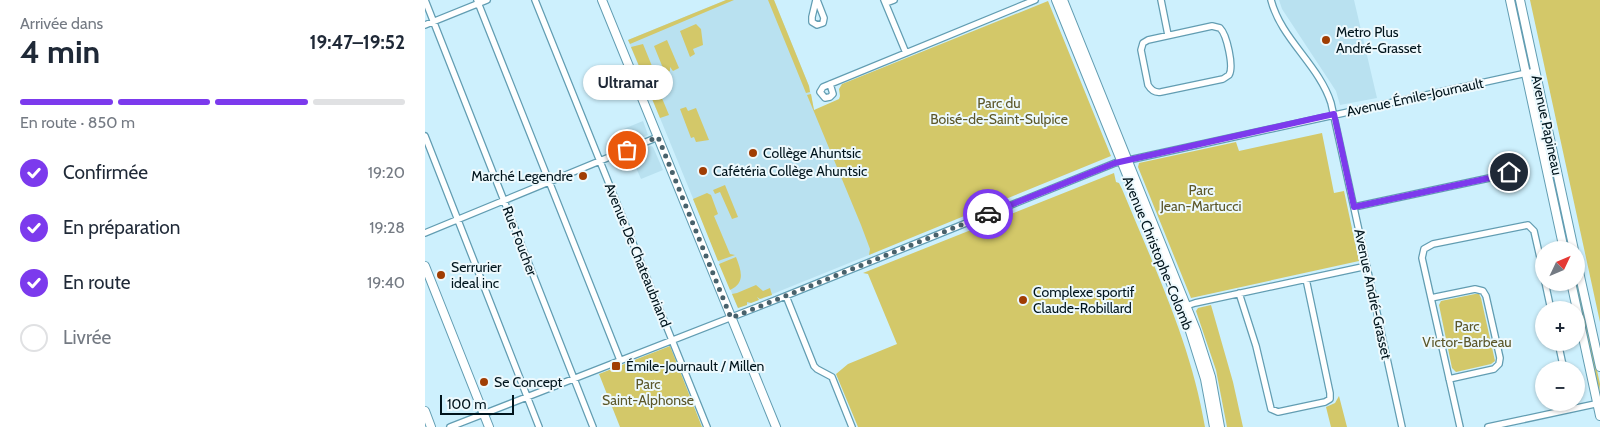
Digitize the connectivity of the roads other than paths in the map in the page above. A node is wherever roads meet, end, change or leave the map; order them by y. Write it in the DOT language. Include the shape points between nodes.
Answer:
graph roads {
  1 [pos="425,0"];
  2 [pos="487,0"];
  3 [pos="535,0"];
  4 [pos="602,0"];
  5 [pos="894,0"];
  6 [pos="1035,0"];
  7 [pos="1056,0"];
  8 [pos="1063,0"];
  9 [pos="1161,0"];
  10 [pos="1271,0"];
  11 [pos="1510,0"];
  12 [pos="1520,0"];
  13 [pos="478,2"];
  14 [pos="885,2"];
  15 [pos="434,22"];
  16 [pos="425,25"];
  17 [pos="1168,35"];
  18 [pos="906,53"];
  19 [pos="1535,71"];
  20 [pos="1526,73"];
  21 [pos="830,84"];
  22 [pos="1334,114"];
  23 [pos="425,136"];
  24 [pos="658,137"];
  25 [pos="600,161"];
  26 [pos="1124,161"];
  27 [pos="1494,177"];
  28 [pos="549,181"];
  29 [pos="504,200"];
  30 [pos="1354,207"];
  31 [pos="458,219"];
  32 [pos="425,232"];
  33 [pos="1536,241"];
  34 [pos="1562,241"];
  35 [pos="1572,241"];
  36 [pos="425,266"];
  37 [pos="1367,266"];
  38 [pos="1306,279"];
  39 [pos="1573,291"];
  40 [pos="1583,291"];
  41 [pos="1239,294"];
  42 [pos="786,296"];
  43 [pos="1431,298"];
  44 [pos="1184,307"];
  45 [pos="731,318"];
  46 [pos="673,340"];
  47 [pos="620,360"];
  48 [pos="1600,367"];
  49 [pos="574,378"];
  50 [pos="1449,379"];
  51 [pos="528,398"];
  52 [pos="1599,403"];
  53 [pos="1585,404"];
  54 [pos="425,411"];
  55 [pos="1557,411"];
  56 [pos="484,414"];
  57 [pos="1600,416"];
  58 [pos="1520,424"];
  59 [pos="431,427"];
  60 [pos="450,427"];
  61 [pos="489,427"];
  62 [pos="539,427"];
  63 [pos="593,427"];
  64 [pos="707,427"];
  65 [pos="776,427"];
  66 [pos="852,427"];
  67 [pos="1214,427"];
  68 [pos="1220,427"];
  69 [pos="1402,427"];
  70 [pos="1460,427"];
  71 [pos="1488,427"];
  1 -- 15 [label="street, Rue Foucher"];
  2 -- 13 [label="street"];
  3 -- 25 [label="street, Avenue De Chateaubriand"];
  4 -- 24 [label="main road"];
  5 -- 14 [label="street"];
  6 -- 18 [label="street"];
  7 -- 26 [label="main road, Avenue Christophe-Colomb"];
  8 -- 26 [label="main road, Avenue Christophe-Colomb"];
  9 -- 17 [label="street"];
  10 -- 22 [label="street, Avenue André-Grasset" via="1280,22 1327,93"];
  11 -- 20 [label="main road, Avenue Papineau"];
  12 -- 19 [label="main road, Avenue Papineau"];
  13 -- 15 [label="street"];
  13 -- 28 [label="street"];
  14 -- 18 [label="street"];
  15 -- 16 [label="street"];
  15 -- 29 [label="street, Rue Foucher"];
  17 -- 17 [label="street" via="1212,26 1220,28 1232,68 1230,74 1223,79 1161,92 1152,90 1148,85 1141,47 1147,40"];
  18 -- 21 [label="street"];
  19 -- 20 [label="street, Avenue Émile-Journault"];
  19 -- 35 [label="main road, Avenue Papineau"];
  20 -- 22 [label="street, Avenue Émile-Journault"];
  20 -- 34 [label="main road, Avenue Papineau"];
  22 -- 26 [label="street, Avenue Émile-Journault"];
  22 -- 30 [label="street, Avenue André-Grasset"];
  23 -- 31 [label="street"];
  24 -- 25 [label="street"];
  24 -- 45 [label="main road"];
  25 -- 28 [label="street"];
  25 -- 46 [label="street, Avenue De Chateaubriand"];
  26 -- 42 [label="street, Avenue Émile-Journault"];
  26 -- 44 [label="main road, Avenue Christophe-Colomb"];
  27 -- 30 [label="street"];
  28 -- 29 [label="street"];
  28 -- 47 [label="street"];
  29 -- 31 [label="street"];
  29 -- 49 [label="street, Rue Foucher"];
  30 -- 37 [label="street, Avenue André-Grasset"];
  31 -- 32 [label="street"];
  31 -- 51 [label="street"];
  33 -- 43 [label="street" via="1531,226 1525,224 1427,246 1422,256"];
  36 -- 56 [label="main road"];
  37 -- 38 [label="street"];
  37 -- 69 [label="street, Avenue André-Grasset"];
  38 -- 41 [label="street"];
  38 -- 41 [label="street" via="1331,395 1328,400 1315,404 1278,412 1271,409"];
  39 -- 52 [label="main road"];
  40 -- 48 [label="main road"];
  41 -- 44 [label="street"];
  42 -- 45 [label="street, Avenue Émile-Journault"];
  42 -- 66 [label="street" via="814,366 832,377"];
  43 -- 50 [label="street"];
  43 -- 50 [label="street" via="1475,288 1483,291 1497,342 1501,361 1496,368"];
  44 -- 67 [label="main road, Avenue Christophe-Colomb"];
  44 -- 68 [label="main road, Avenue Christophe-Colomb" via="1206,361"];
  45 -- 46 [label="street, Avenue Émile-Journault"];
  45 -- 65 [label="main road"];
  46 -- 47 [label="street, Avenue Émile-Journault"];
  46 -- 64 [label="street, Avenue De Chateaubriand"];
  47 -- 49 [label="street, Avenue Émile-Journault"];
  49 -- 51 [label="street, Avenue Émile-Journault"];
  49 -- 63 [label="street, Rue Foucher"];
  50 -- 70 [label="street"];
  51 -- 56 [label="street, Avenue Émile-Journault"];
  51 -- 62 [label="street"];
  52 -- 53 [label="street"];
  52 -- 57 [label="main road"];
  54 -- 59 [label="main road"];
  55 -- 58 [label="street"];
  56 -- 60 [label="street, Avenue Émile-Journault"];
  56 -- 61 [label="main road"];
  58 -- 71 [label="street"];
}
